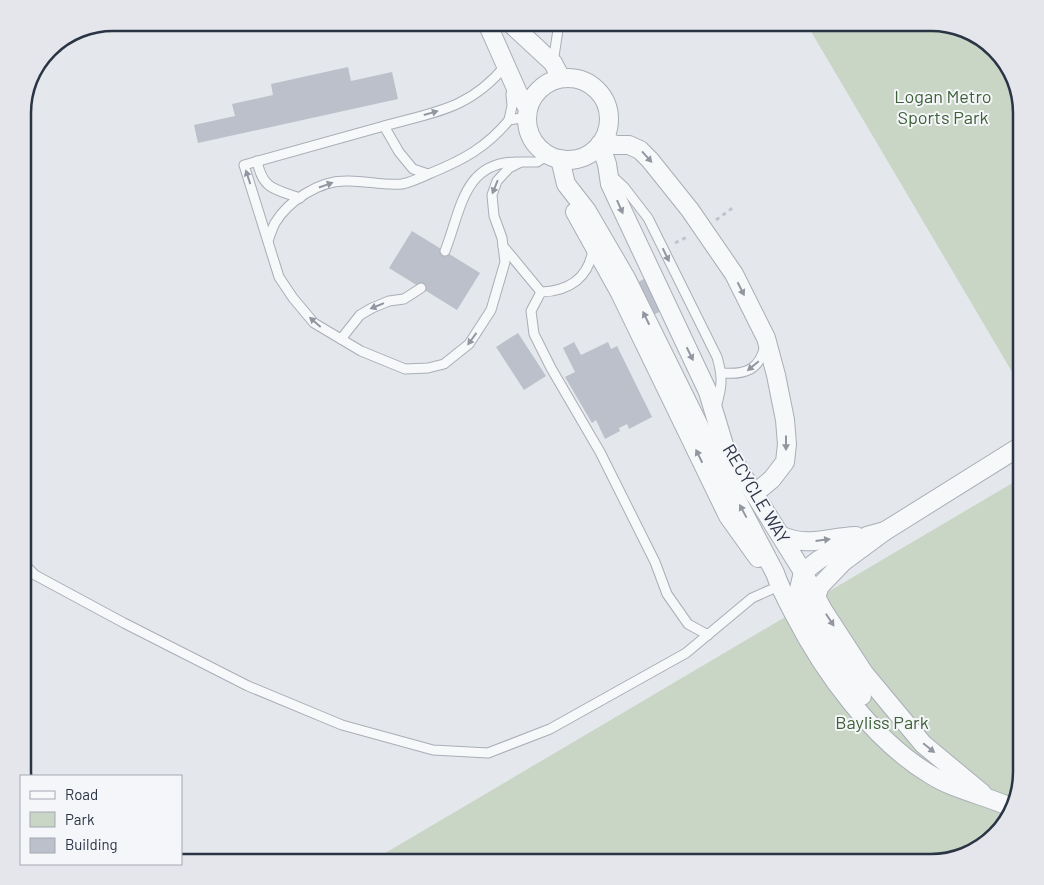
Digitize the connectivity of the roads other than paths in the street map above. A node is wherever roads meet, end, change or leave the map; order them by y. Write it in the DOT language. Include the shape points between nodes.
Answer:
graph roads {
  1 [pos="491,31"];
  2 [pos="519,31"];
  3 [pos="559,31"];
  4 [pos="506,65"];
  5 [pos="557,70"];
  6 [pos="515,84"];
  7 [pos="528,112"];
  8 [pos="509,120"];
  9 [pos="384,126"];
  10 [pos="602,142"];
  11 [pos="554,157"];
  12 [pos="257,161"];
  13 [pos="521,162"];
  14 [pos="608,172"];
  15 [pos="428,174"];
  16 [pos="566,184"];
  17 [pos="300,198"];
  18 [pos="268,241"];
  19 [pos="503,246"];
  20 [pos="593,246"];
  21 [pos="445,251"];
  22 [pos="421,288"];
  23 [pos="542,292"];
  24 [pos="766,338"];
  25 [pos="341,340"];
  26 [pos="722,373"];
  27 [pos="714,413"];
  28 [pos="1013,452"];
  29 [pos="754,494"];
  30 [pos="885,531"];
  31 [pos="780,535"];
  32 [pos="867,536"];
  33 [pos="31,572"];
  34 [pos="804,572"];
  35 [pos="779,586"];
  36 [pos="816,597"];
  37 [pos="708,635"];
  38 [pos="895,749"];
  39 [pos="986,796"];
  40 [pos="1005,805"];
  1 -- 4 [label="street"];
  2 -- 5 [label="street"];
  3 -- 5 [label="lane"];
  4 -- 6 [label="street"];
  9 -- 4 [label="lane, one-way" via="462,102 486,87"];
  5 -- 7 [label="street" via="550,82 533,97"];
  5 -- 10 [label="street" via="588,83 606,103 610,116"];
  6 -- 7 [label="street"];
  6 -- 8 [label="lane"];
  7 -- 8 [label="lane"];
  7 -- 11 [label="street" via="532,139 539,148"];
  8 -- 15 [label="lane" via="480,149"];
  9 -- 12 [label="lane"];
  9 -- 15 [label="lane" via="413,169"];
  10 -- 11 [label="street" via="584,157 572,160"];
  10 -- 14 [label="street, RECYCLE WAY"];
  10 -- 24 [label="street, one-way" via="629,145 650,160 690,210 734,274"];
  11 -- 13 [label="lane"];
  11 -- 16 [label="street"];
  12 -- 17 [label="lane" via="266,184"];
  18 -- 12 [label="lane, one-way" via="244,165"];
  13 -- 19 [label="lane, one-way" via="509,168 497,181 492,195"];
  13 -- 21 [label="lane" via="506,162 475,178 467,188"];
  14 -- 26 [label="lane, one-way" via="648,218"];
  14 -- 27 [label="street, RECYCLE WAY, one-way" via="610,184 708,392"];
  17 -- 15 [label="lane, one-way" via="332,182 403,184"];
  16 -- 20 [label="street"];
  35 -- 16 [label="street, one-way" via="626,278 587,210"];
  17 -- 18 [label="lane" via="287,208"];
  25 -- 18 [label="lane, one-way" via="314,323 293,298 279,277"];
  19 -- 23 [label="lane"];
  19 -- 25 [label="lane, one-way" via="505,262 491,310 469,344 444,364 405,369"];
  20 -- 23 [label="lane" via="591,262 585,273 570,285"];
  35 -- 20 [label="street, one-way" via="728,516 620,293"];
  22 -- 25 [label="lane, one-way" via="404,299 389,301 360,315"];
  23 -- 37 [label="lane" via="531,312 534,334 600,452 655,562 667,594 688,624"];
  24 -- 26 [label="lane, one-way" via="763,356 754,366 745,372"];
  24 -- 29 [label="street, one-way" via="785,420 787,444 785,462"];
  26 -- 27 [label="lane"];
  27 -- 29 [label="street, RECYCLE WAY" via="724,445"];
  28 -- 30 [label="street"];
  29 -- 31 [label="street, RECYCLE WAY"];
  30 -- 32 [label="street"];
  30 -- 36 [label="street" via="843,562 820,586"];
  31 -- 32 [label="street, one-way" via="804,542"];
  31 -- 34 [label="street, RECYCLE WAY"];
  32 -- 34 [label="street" via="820,559"];
  33 -- 37 [label="lane" via="248,686 342,724 433,750 488,753 550,729 686,653"];
  34 -- 36 [label="street, RECYCLE WAY"];
  34 -- 38 [label="street" via="799,589 802,600 834,657"];
  35 -- 37 [label="lane" via="752,598"];
  35 -- 38 [label="street, RECYCLE WAY" via="829,674"];
  36 -- 39 [label="street, RECYCLE WAY, one-way" via="864,673 923,744"];
  38 -- 39 [label="street, RECYCLE WAY" via="931,776 958,789"];
  39 -- 40 [label="street, RECYCLE WAY"];
}
